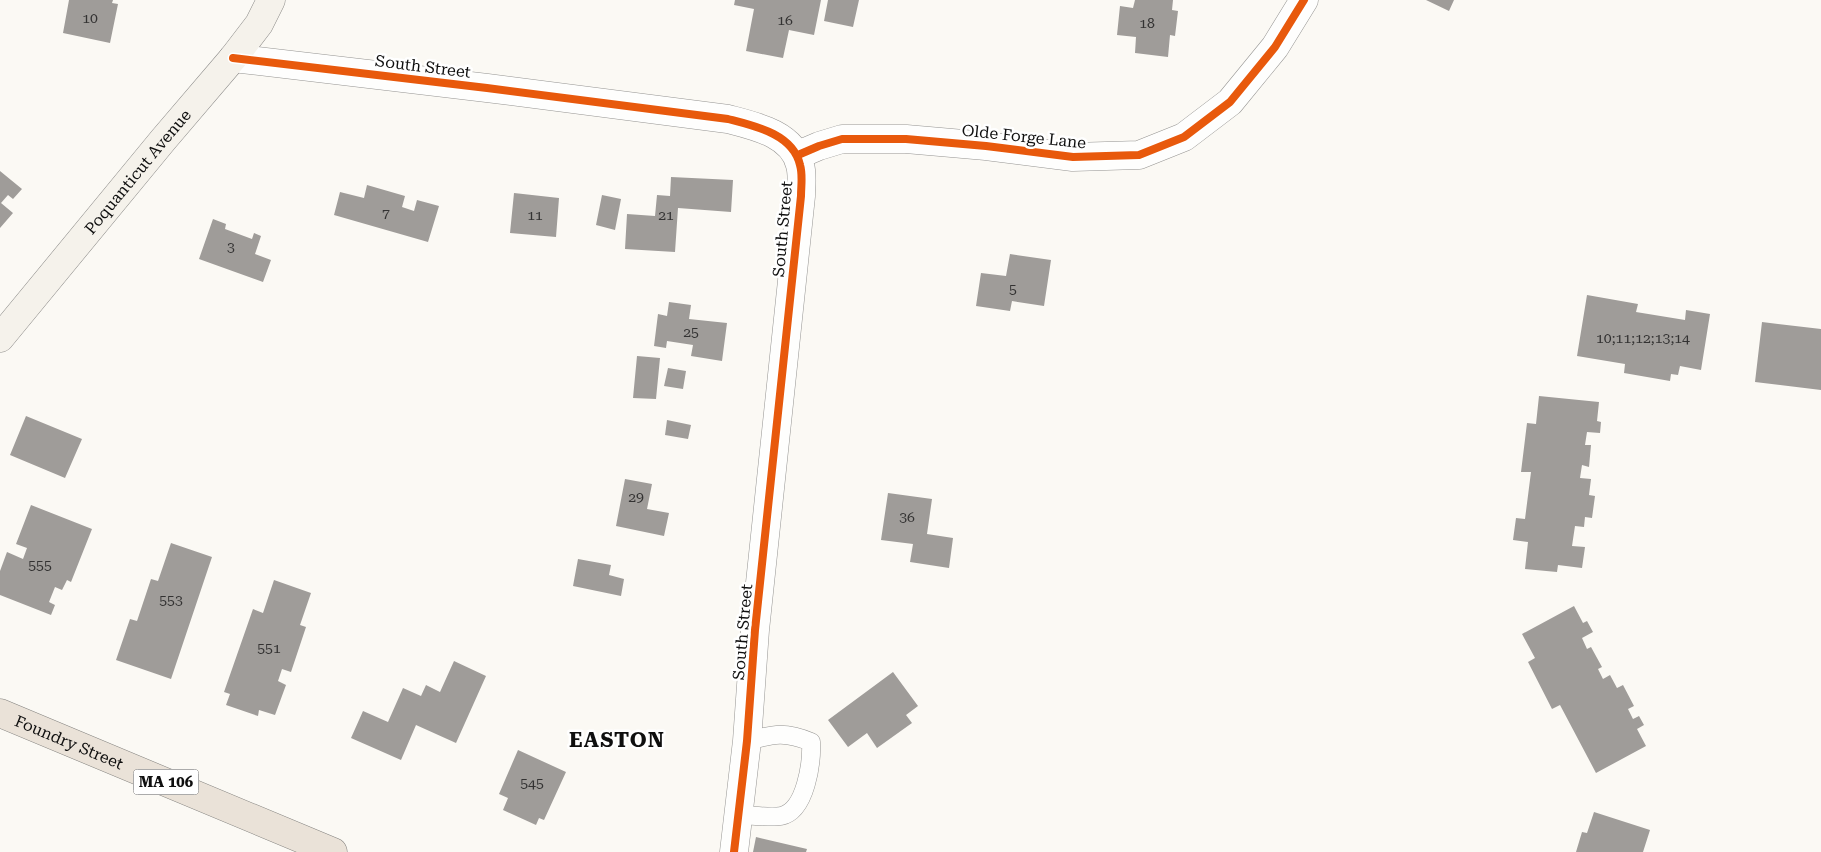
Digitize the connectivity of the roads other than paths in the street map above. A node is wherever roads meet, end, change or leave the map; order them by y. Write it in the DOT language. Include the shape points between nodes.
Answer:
graph roads {
  1 [pos="271,0"];
  2 [pos="1304,0"];
  3 [pos="233,58"];
  4 [pos="798,155"];
  5 [pos="0,338"];
  6 [pos="0,712"];
  7 [pos="747,741"];
  8 [pos="738,815"];
  9 [pos="333,852"];
  10 [pos="734,852"];
  1 -- 3 [label="main road, Poquanticut Avenue" via="259,24"];
  2 -- 4 [label="street, Olde Forge Lane" via="1275,47 1230,102 1184,136 1139,155 1074,157 906,138 842,139"];
  3 -- 4 [label="street, South Street" via="728,119 771,133"];
  3 -- 5 [label="main road, Poquanticut Avenue"];
  4 -- 7 [label="street, South Street" via="801,196 755,630"];
  6 -- 9 [label="highway, Foundry Street / MA 106"];
  7 -- 8 [label="street, South Street"];
  7 -- 8 [label="lane" via="774,734 796,735 811,742 812,757 807,783 797,805 782,816"];
  8 -- 10 [label="street, South Street"];
}
